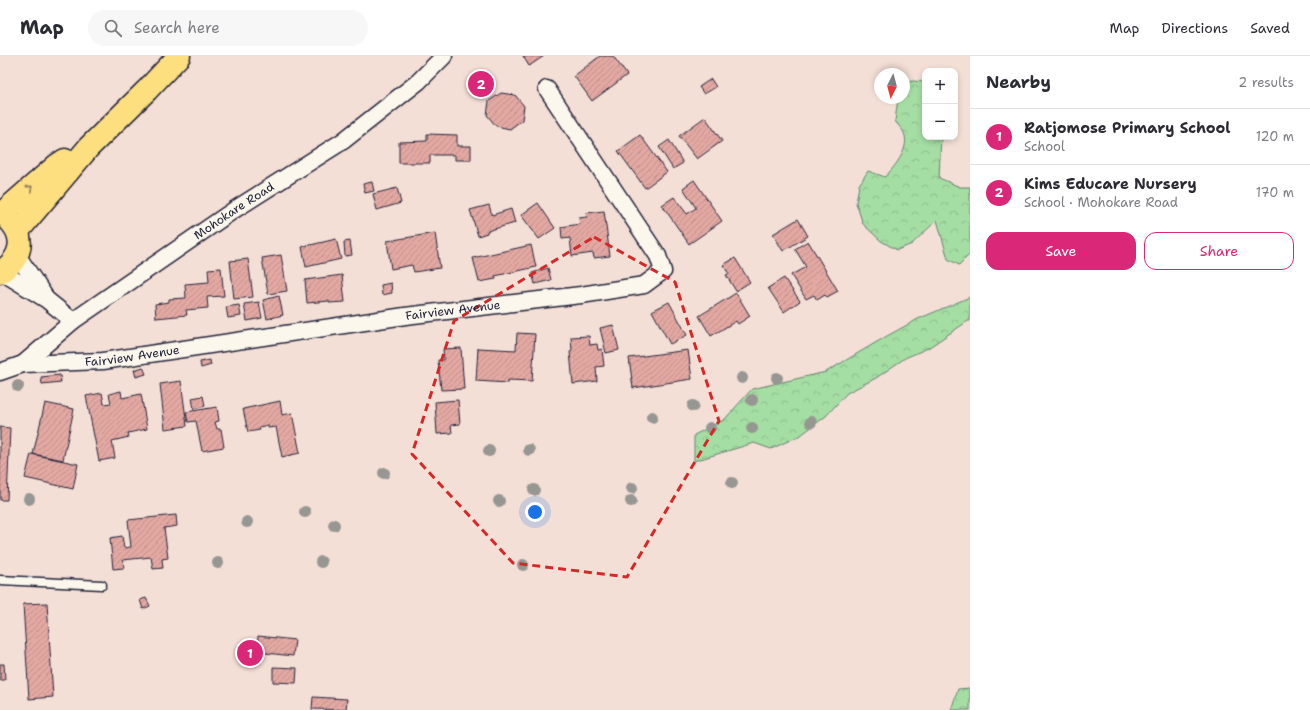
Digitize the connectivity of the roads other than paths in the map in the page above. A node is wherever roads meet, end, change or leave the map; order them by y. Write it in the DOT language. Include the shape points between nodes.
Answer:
graph roads {
  1 [pos="179,56"];
  2 [pos="444,56"];
  3 [pos="547,88"];
  4 [pos="89,147"];
  5 [pos="0,214"];
  6 [pos="18,231"];
  7 [pos="17,255"];
  8 [pos="0,272"];
  9 [pos="47,300"];
  10 [pos="73,321"];
  11 [pos="23,364"];
  12 [pos="0,372"];
  13 [pos="0,580"];
  14 [pos="102,585"];
  1 -- 4 [label="main road"];
  2 -- 10 [label="street, Mohokare Road" via="418,82 343,141 234,210"];
  3 -- 11 [label="street, Fairview Avenue" via="658,256 663,271 644,285 405,316 103,361"];
  5 -- 4 [label="main road, one-way" via="56,166"];
  4 -- 6 [label="main road"];
  5 -- 6 [label="main road" via="8,218"];
  6 -- 7 [label="main road" via="20,239"];
  7 -- 8 [label="main road" via="13,262"];
  7 -- 9 [label="street"];
  8 -- 9 [label="street"];
  9 -- 10 [label="street"];
  10 -- 11 [label="street, Mohokare Road"];
  11 -- 12 [label="street"];
  13 -- 14 [label="lane"];
}
